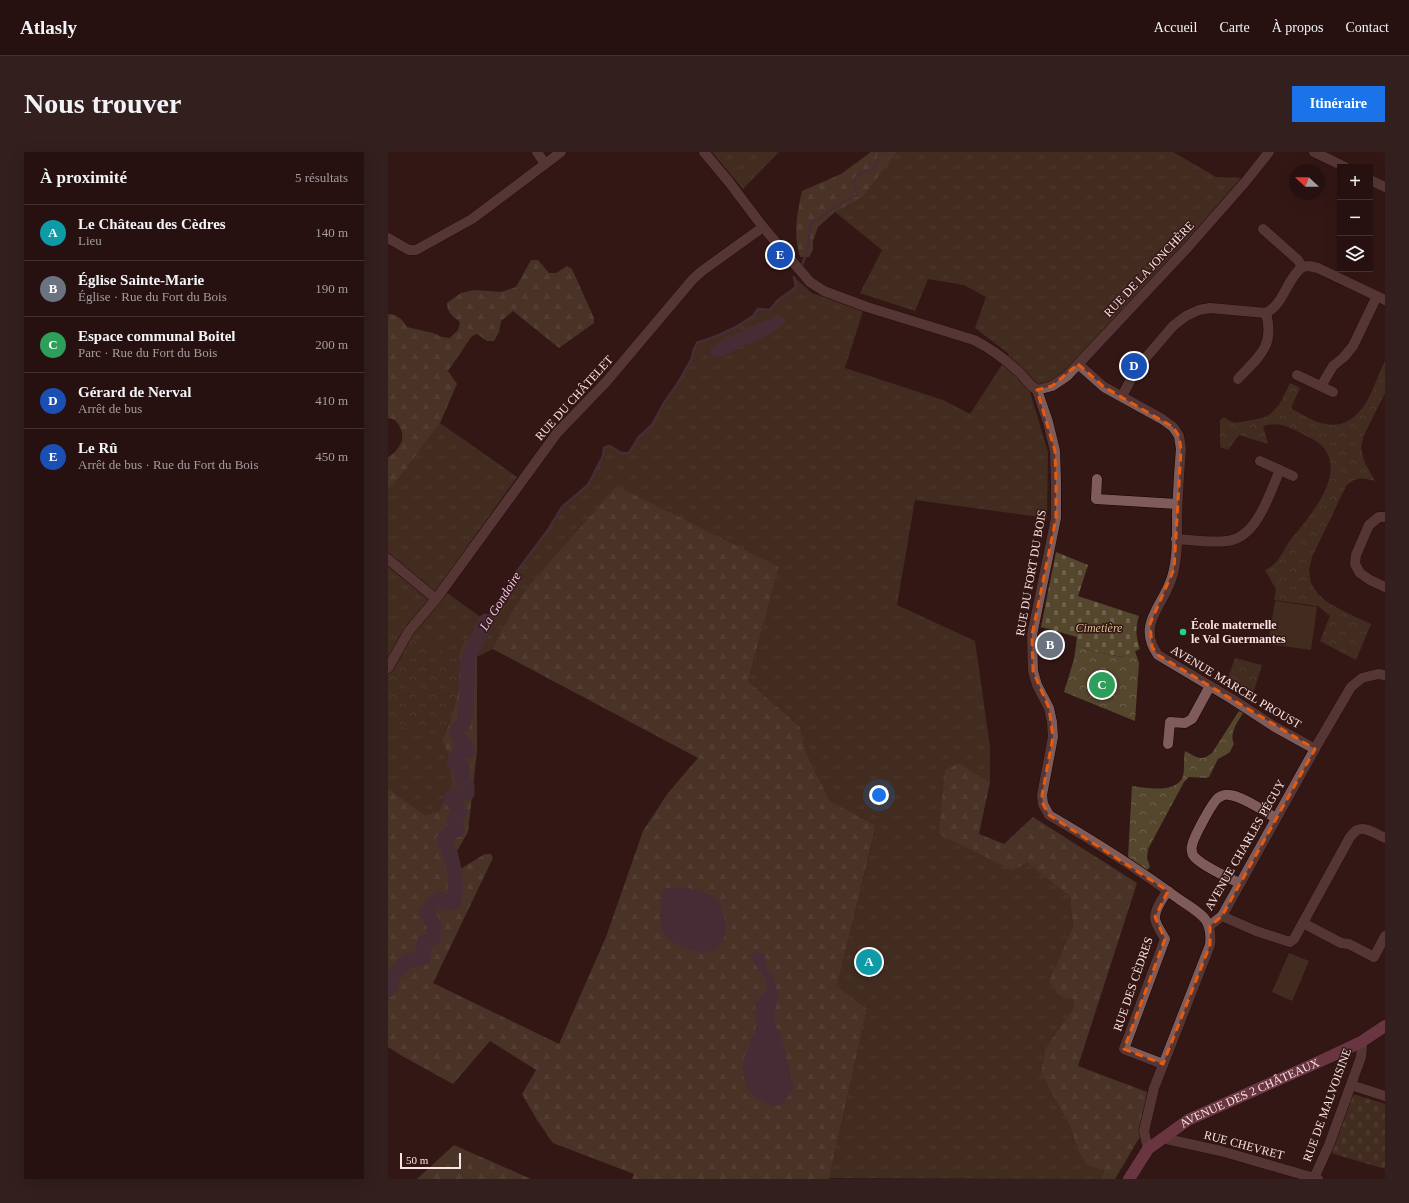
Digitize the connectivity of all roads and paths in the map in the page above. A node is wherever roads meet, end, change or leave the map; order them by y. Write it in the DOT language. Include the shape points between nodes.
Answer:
graph roads {
  1 [pos="537,152"];
  2 [pos="561,152"];
  3 [pos="704,152"];
  4 [pos="1269,152"];
  5 [pos="1314,152"];
  6 [pos="545,164"];
  7 [pos="1338,164"];
  8 [pos="1373,181"];
  9 [pos="1385,187"];
  10 [pos="763,227"];
  11 [pos="1263,229"];
  12 [pos="388,238"];
  13 [pos="1302,267"];
  14 [pos="1381,298"];
  15 [pos="1266,313"];
  16 [pos="1078,364"];
  17 [pos="1297,374"];
  18 [pos="1238,379"];
  19 [pos="1321,386"];
  20 [pos="1037,390"];
  21 [pos="1333,392"];
  22 [pos="1122,396"];
  23 [pos="1260,461"];
  24 [pos="1280,470"];
  25 [pos="1293,476"];
  26 [pos="1097,479"];
  27 [pos="1177,504"];
  28 [pos="1385,517"];
  29 [pos="1176,539"];
  30 [pos="388,559"];
  31 [pos="1385,587"];
  32 [pos="436,599"];
  33 [pos="388,668"];
  34 [pos="1385,675"];
  35 [pos="1210,686"];
  36 [pos="1168,744"];
  37 [pos="1315,749"];
  38 [pos="1276,818"];
  39 [pos="1385,838"];
  40 [pos="1239,883"];
  41 [pos="1168,891"];
  42 [pos="1222,916"];
  43 [pos="1303,923"];
  44 [pos="1209,926"];
  45 [pos="1385,936"];
  46 [pos="1385,1026"];
  47 [pos="1361,1042"];
  48 [pos="1163,1064"];
  49 [pos="1351,1085"];
  50 [pos="1385,1096"];
  51 [pos="1162,1138"];
  52 [pos="1148,1149"];
  53 [pos="1316,1178"];
  54 [pos="1129,1179"];
  1 -- 6 [label="street"];
  2 -- 6 [label="street"];
  3 -- 10 [label="street, RUE DU FORT DU BOIS"];
  4 -- 16 [label="street, RUE DE LA JONCHÈRE" via="1188,247"];
  5 -- 7 [label="street"];
  6 -- 12 [label="street" via="472,219 416,250 409,250"];
  8 -- 9 [label="street"];
  10 -- 20 [label="street, RUE DU FORT DU BOIS" via="810,282 824,291 974,340 991,348 1005,359"];
  10 -- 32 [label="street, RUE DU CHÂTELET" via="693,279 606,382 557,433"];
  11 -- 13 [label="street" via="1298,260"];
  13 -- 14 [label="street" via="1318,268"];
  13 -- 15 [label="street" via="1292,276 1273,310"];
  14 -- 19 [label="street" via="1353,346 1333,366"];
  15 -- 18 [label="street" via="1270,327 1264,350"];
  15 -- 22 [label="street" via="1210,308 1186,316 1173,326 1137,368"];
  16 -- 20 [label="street, RUE DE LA JONCHÈRE" via="1067,376 1052,386"];
  16 -- 22 [label="street, AVENUE MARCEL PROUST" via="1104,387"];
  17 -- 19 [label="street"];
  19 -- 21 [label="street"];
  20 -- 41 [label="street, RUE DU FORT DU BOIS" via="1055,451 1056,480 1056,518 1032,635 1032,671 1049,708 1053,737 1042,795 1043,804 1048,815 1115,855"];
  22 -- 27 [label="street, AVENUE MARCEL PROUST" via="1162,419 1173,427 1179,436 1181,449"];
  23 -- 24 [label="street"];
  24 -- 25 [label="street"];
  24 -- 29 [label="street" via="1256,523 1243,536 1226,542"];
  26 -- 27 [label="street" via="1096,498"];
  27 -- 29 [label="street, AVENUE MARCEL PROUST"];
  28 -- 31 [label="street" via="1379,517 1369,525 1356,555 1355,564 1360,573"];
  29 -- 35 [label="street, AVENUE MARCEL PROUST" via="1172,577 1150,624 1150,642 1158,655"];
  30 -- 32 [label="street"];
  32 -- 33 [label="street, RUE DU CHÂTELET" via="409,631"];
  34 -- 37 [label="street, AVENUE CHARLES PÉGUY" via="1362,678 1351,687"];
  35 -- 36 [label="street" via="1192,719 1185,723 1170,722"];
  35 -- 37 [label="street, AVENUE MARCEL PROUST"];
  37 -- 38 [label="street, AVENUE CHARLES PÉGUY"];
  38 -- 40 [label="street, AVENUE CHARLES PÉGUY"];
  38 -- 40 [label="street" via="1241,798 1224,795 1215,802 1195,836 1191,847 1192,854 1197,860"];
  39 -- 43 [label="street" via="1368,830 1356,830"];
  40 -- 42 [label="street, AVENUE CHARLES PÉGUY"];
  41 -- 44 [label="street, RUE DU FORT DU BOIS" via="1204,918"];
  41 -- 48 [label="street, RUE DES CÈDRES" via="1155,917 1164,939 1124,1049"];
  42 -- 43 [label="street" via="1290,942"];
  42 -- 44 [label="street, AVENUE CHARLES PÉGUY"];
  43 -- 45 [label="street" via="1374,957"];
  44 -- 48 [label="street, AVENUE CHARLES PÉGUY" via="1210,945"];
  46 -- 47 [label="main road, AVENUE DES 2 CHÂTEAUX"];
  47 -- 49 [label="street, RUE DE MALVOISINE" via="1361,1057"];
  47 -- 51 [label="main road, AVENUE DES 2 CHÂTEAUX" via="1188,1120"];
  48 -- 52 [label="street, AVENUE CHARLES PÉGUY" via="1154,1088 1144,1131"];
  49 -- 50 [label="street"];
  49 -- 53 [label="street, RUE DE MALVOISINE"];
  51 -- 52 [label="main road, AVENUE DES 2 CHÂTEAUX"];
  51 -- 53 [label="street, RUE CHEVRET" via="1221,1151"];
  52 -- 54 [label="main road, AVENUE DES 2 CHÂTEAUX"];
}
